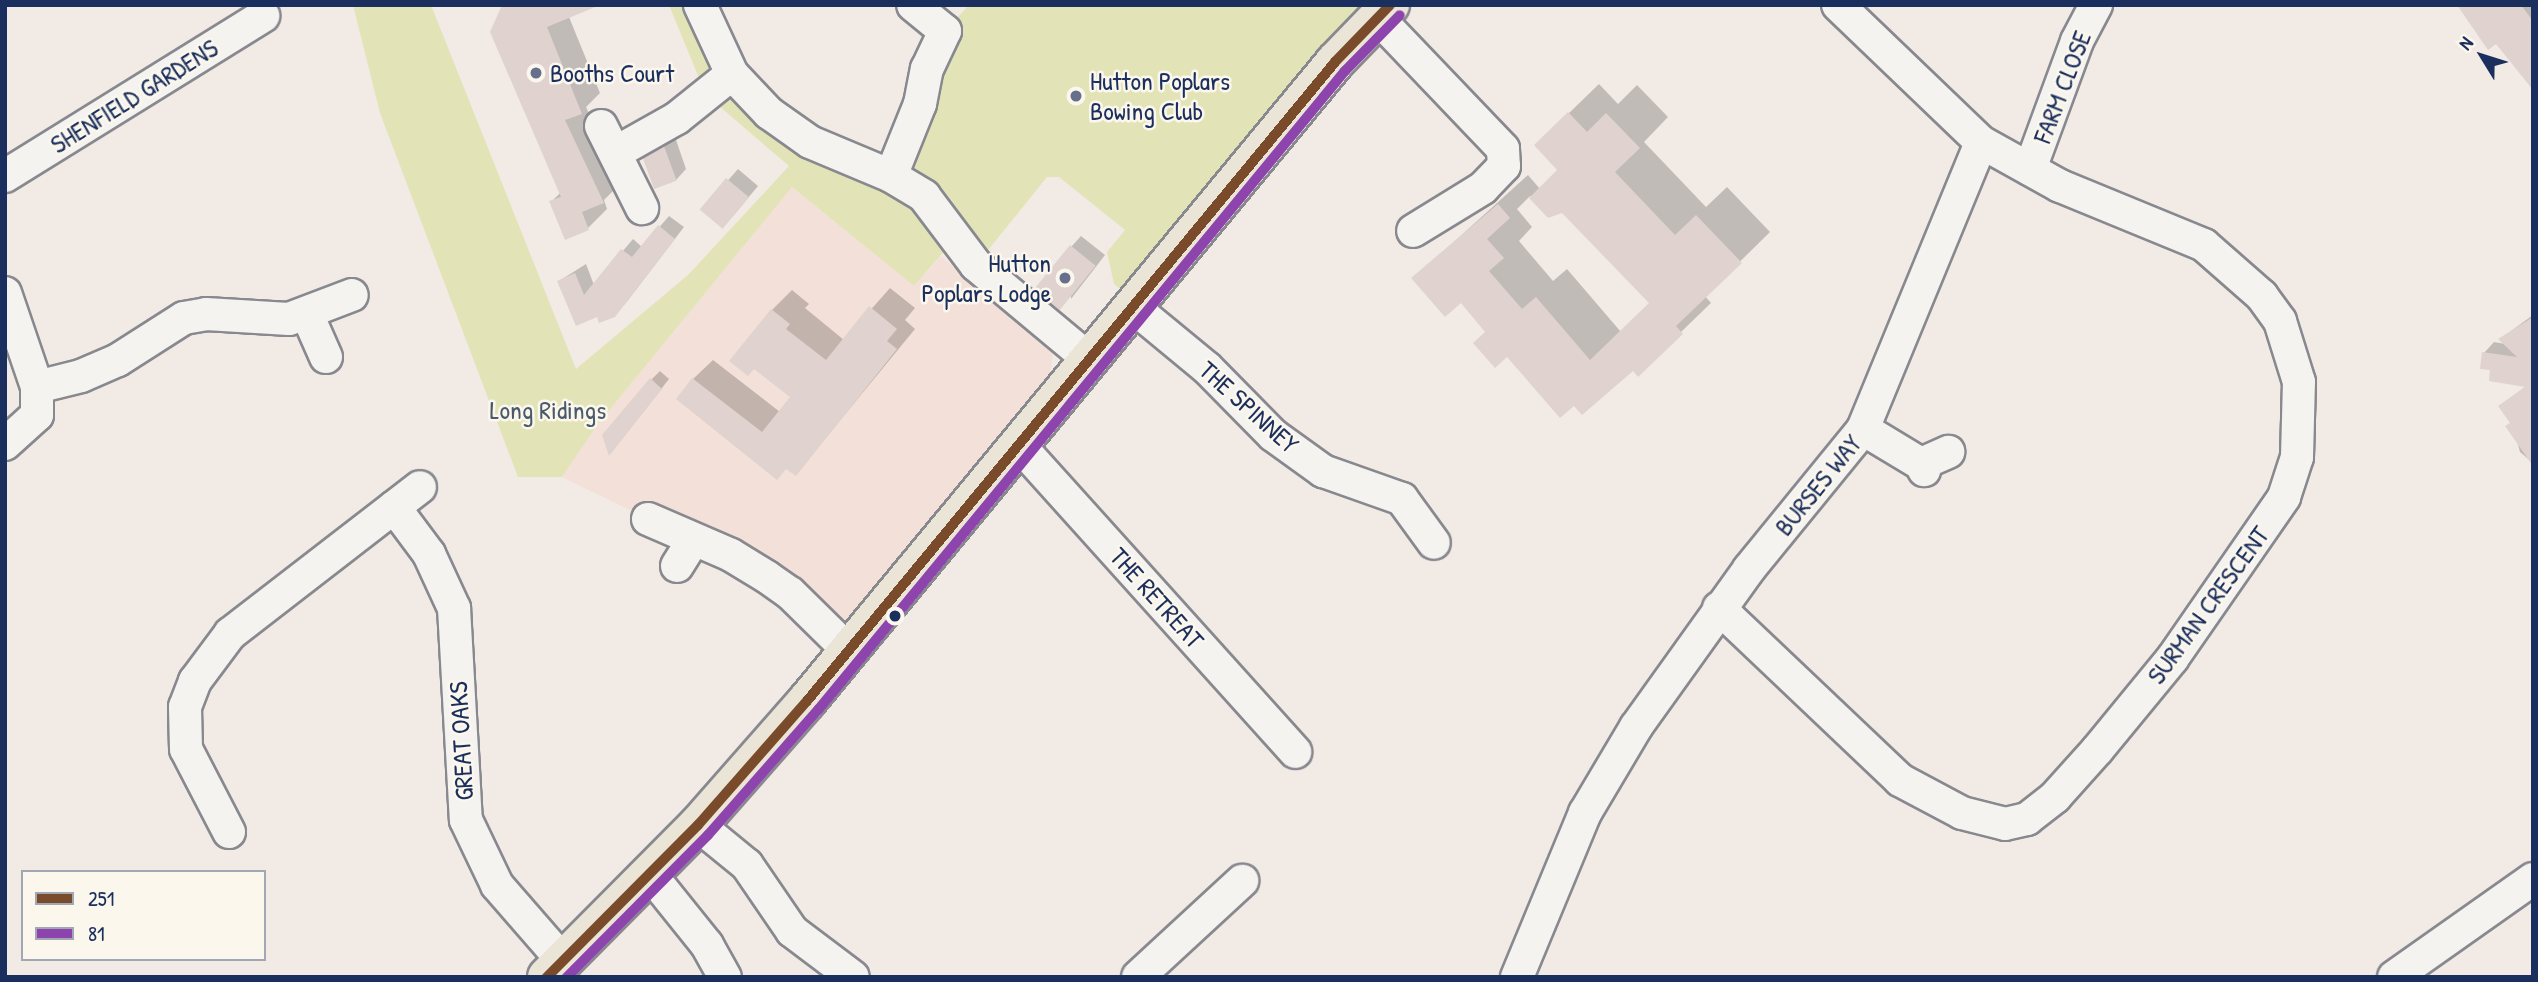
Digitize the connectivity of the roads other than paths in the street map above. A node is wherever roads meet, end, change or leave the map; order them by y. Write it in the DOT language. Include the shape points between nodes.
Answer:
graph roads {
  1 [pos="700,5"];
  2 [pos="913,5"];
  3 [pos="1838,5"];
  4 [pos="2096,5"];
  5 [pos="1384,12"];
  6 [pos="263,16"];
  7 [pos="732,74"];
  8 [pos="1981,142"];
  9 [pos="2030,169"];
  10 [pos="5,176"];
  11 [pos="891,176"];
  12 [pos="642,208"];
  13 [pos="1413,230"];
  14 [pos="5,293"];
  15 [pos="352,295"];
  16 [pos="1133,307"];
  17 [pos="307,314"];
  18 [pos="326,356"];
  19 [pos="1089,359"];
  20 [pos="37,387"];
  21 [pos="1863,429"];
  22 [pos="5,444"];
  23 [pos="1019,445"];
  24 [pos="1931,462"];
  25 [pos="420,487"];
  26 [pos="394,507"];
  27 [pos="648,519"];
  28 [pos="1434,543"];
  29 [pos="1719,608"];
  30 [pos="848,650"];
  31 [pos="1295,752"];
  32 [pos="698,825"];
  33 [pos="229,832"];
  34 [pos="650,874"];
  35 [pos="2533,879"];
  36 [pos="1242,881"];
  37 [pos="555,969"];
  38 [pos="725,977"];
  39 [pos="853,977"];
  40 [pos="1138,977"];
  41 [pos="1517,977"];
  42 [pos="2394,977"];
  1 -- 7 [label="street"];
  2 -- 11 [label="street" via="945,32 927,69 920,104"];
  3 -- 8 [label="street"];
  4 -- 9 [label="street, FARM CLOSE" via="2077,41"];
  5 -- 13 [label="street" via="1503,149 1504,166 1483,188"];
  5 -- 16 [label="main road" via="1335,62"];
  6 -- 10 [label="street, SHENFIELD GARDENS"];
  7 -- 11 [label="street" via="769,113 810,142"];
  7 -- 12 [label="street" via="677,118 608,139"];
  8 -- 9 [label="street, SURMAN CRESCENT"];
  8 -- 21 [label="street, BURSES WAY"];
  9 -- 29 [label="street, SURMAN CRESCENT" via="2204,244 2232,266 2280,321 2299,382 2297,457 2284,497 2239,567 2172,659 2055,797 2027,819 2005,824 1962,813 1900,780"];
  11 -- 19 [label="street" via="924,196 976,265"];
  14 -- 20 [label="street"];
  15 -- 17 [label="street"];
  16 -- 19 [label="main road"];
  16 -- 28 [label="street, THE SPINNEY" via="1207,368 1273,435 1323,471 1402,499"];
  17 -- 18 [label="street"];
  17 -- 20 [label="street" via="264,321 206,314 184,318 118,360"];
  19 -- 23 [label="main road"];
  20 -- 22 [label="street" via="37,415"];
  21 -- 24 [label="street"];
  21 -- 29 [label="street, BURSES WAY"];
  23 -- 30 [label="main road"];
  23 -- 31 [label="street, THE RETREAT"];
  25 -- 26 [label="street"];
  26 -- 33 [label="street" via="230,634 195,681 185,707 186,749"];
  26 -- 37 [label="street, GREAT OAKS" via="429,554 454,608 466,820 497,885"];
  27 -- 30 [label="street" via="685,553 731,555 790,593"];
  29 -- 41 [label="street, BURSES WAY" via="1636,727 1585,813"];
  30 -- 32 [label="main road"];
  32 -- 34 [label="main road"];
  32 -- 39 [label="street" via="747,865 792,931"];
  34 -- 37 [label="main road"];
  34 -- 38 [label="street" via="708,945"];
  35 -- 42 [label="street"];
  36 -- 40 [label="street"];
}
